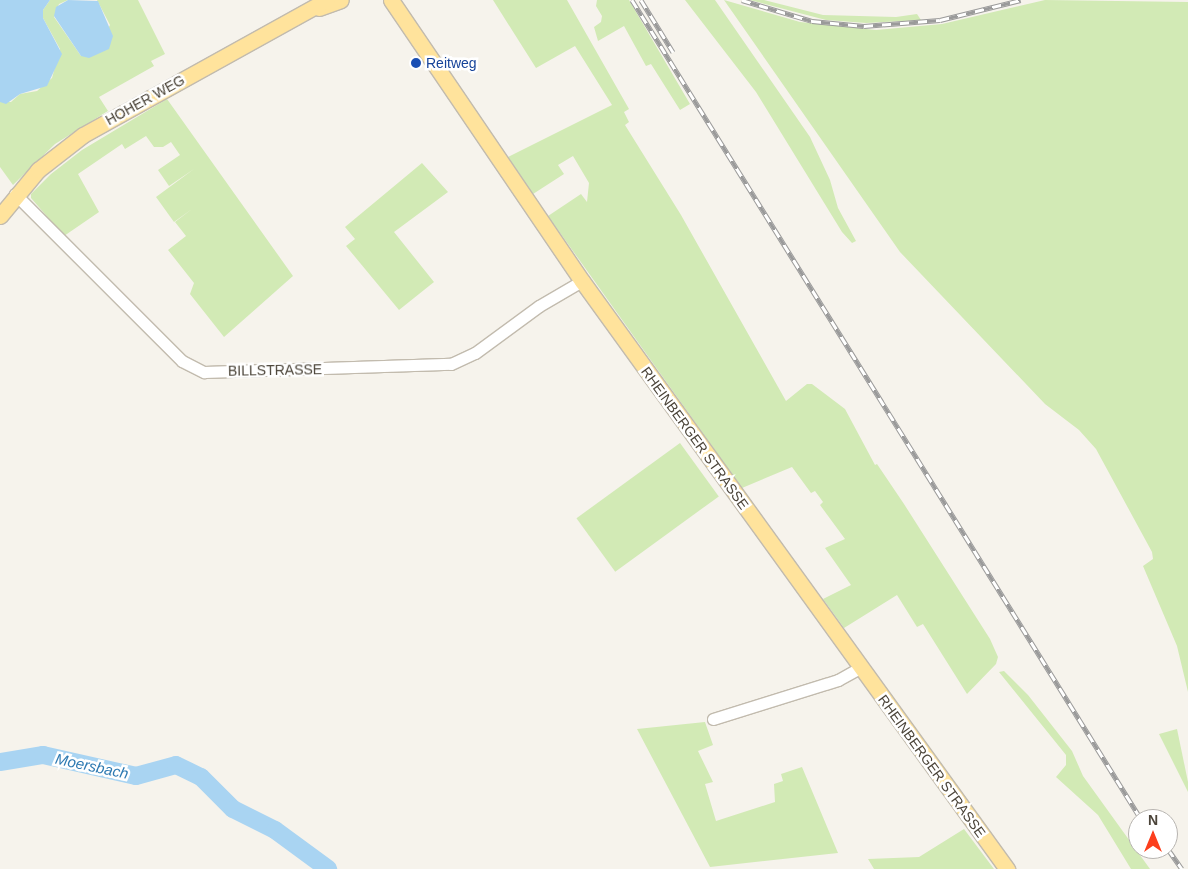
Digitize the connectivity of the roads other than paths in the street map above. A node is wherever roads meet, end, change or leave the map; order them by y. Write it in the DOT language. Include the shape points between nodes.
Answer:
graph roads {
  1 [pos="327,0"];
  2 [pos="341,0"];
  3 [pos="391,0"];
  4 [pos="404,0"];
  5 [pos="310,10"];
  6 [pos="407,22"];
  7 [pos="15,194"];
  8 [pos="0,216"];
  9 [pos="582,281"];
  10 [pos="861,667"];
  11 [pos="713,719"];
  12 [pos="1007,869"];
  1 -- 5 [label="main road, HOHER WEG"];
  2 -- 5 [label="main road, HOHER WEG"];
  3 -- 6 [label="main road, RHEINBERGER STRASSE"];
  4 -- 6 [label="main road"];
  5 -- 7 [label="main road, HOHER WEG" via="83,135 52,158"];
  6 -- 9 [label="main road, RHEINBERGER STRASSE"];
  7 -- 8 [label="main road, HOHER WEG"];
  7 -- 9 [label="street, BILLSTRASSE" via="182,362 204,372 451,364 475,354 539,306"];
  9 -- 10 [label="main road, RHEINBERGER STRASSE"];
  10 -- 11 [label="street" via="838,680"];
  10 -- 12 [label="main road, RHEINBERGER STRASSE"];
}
